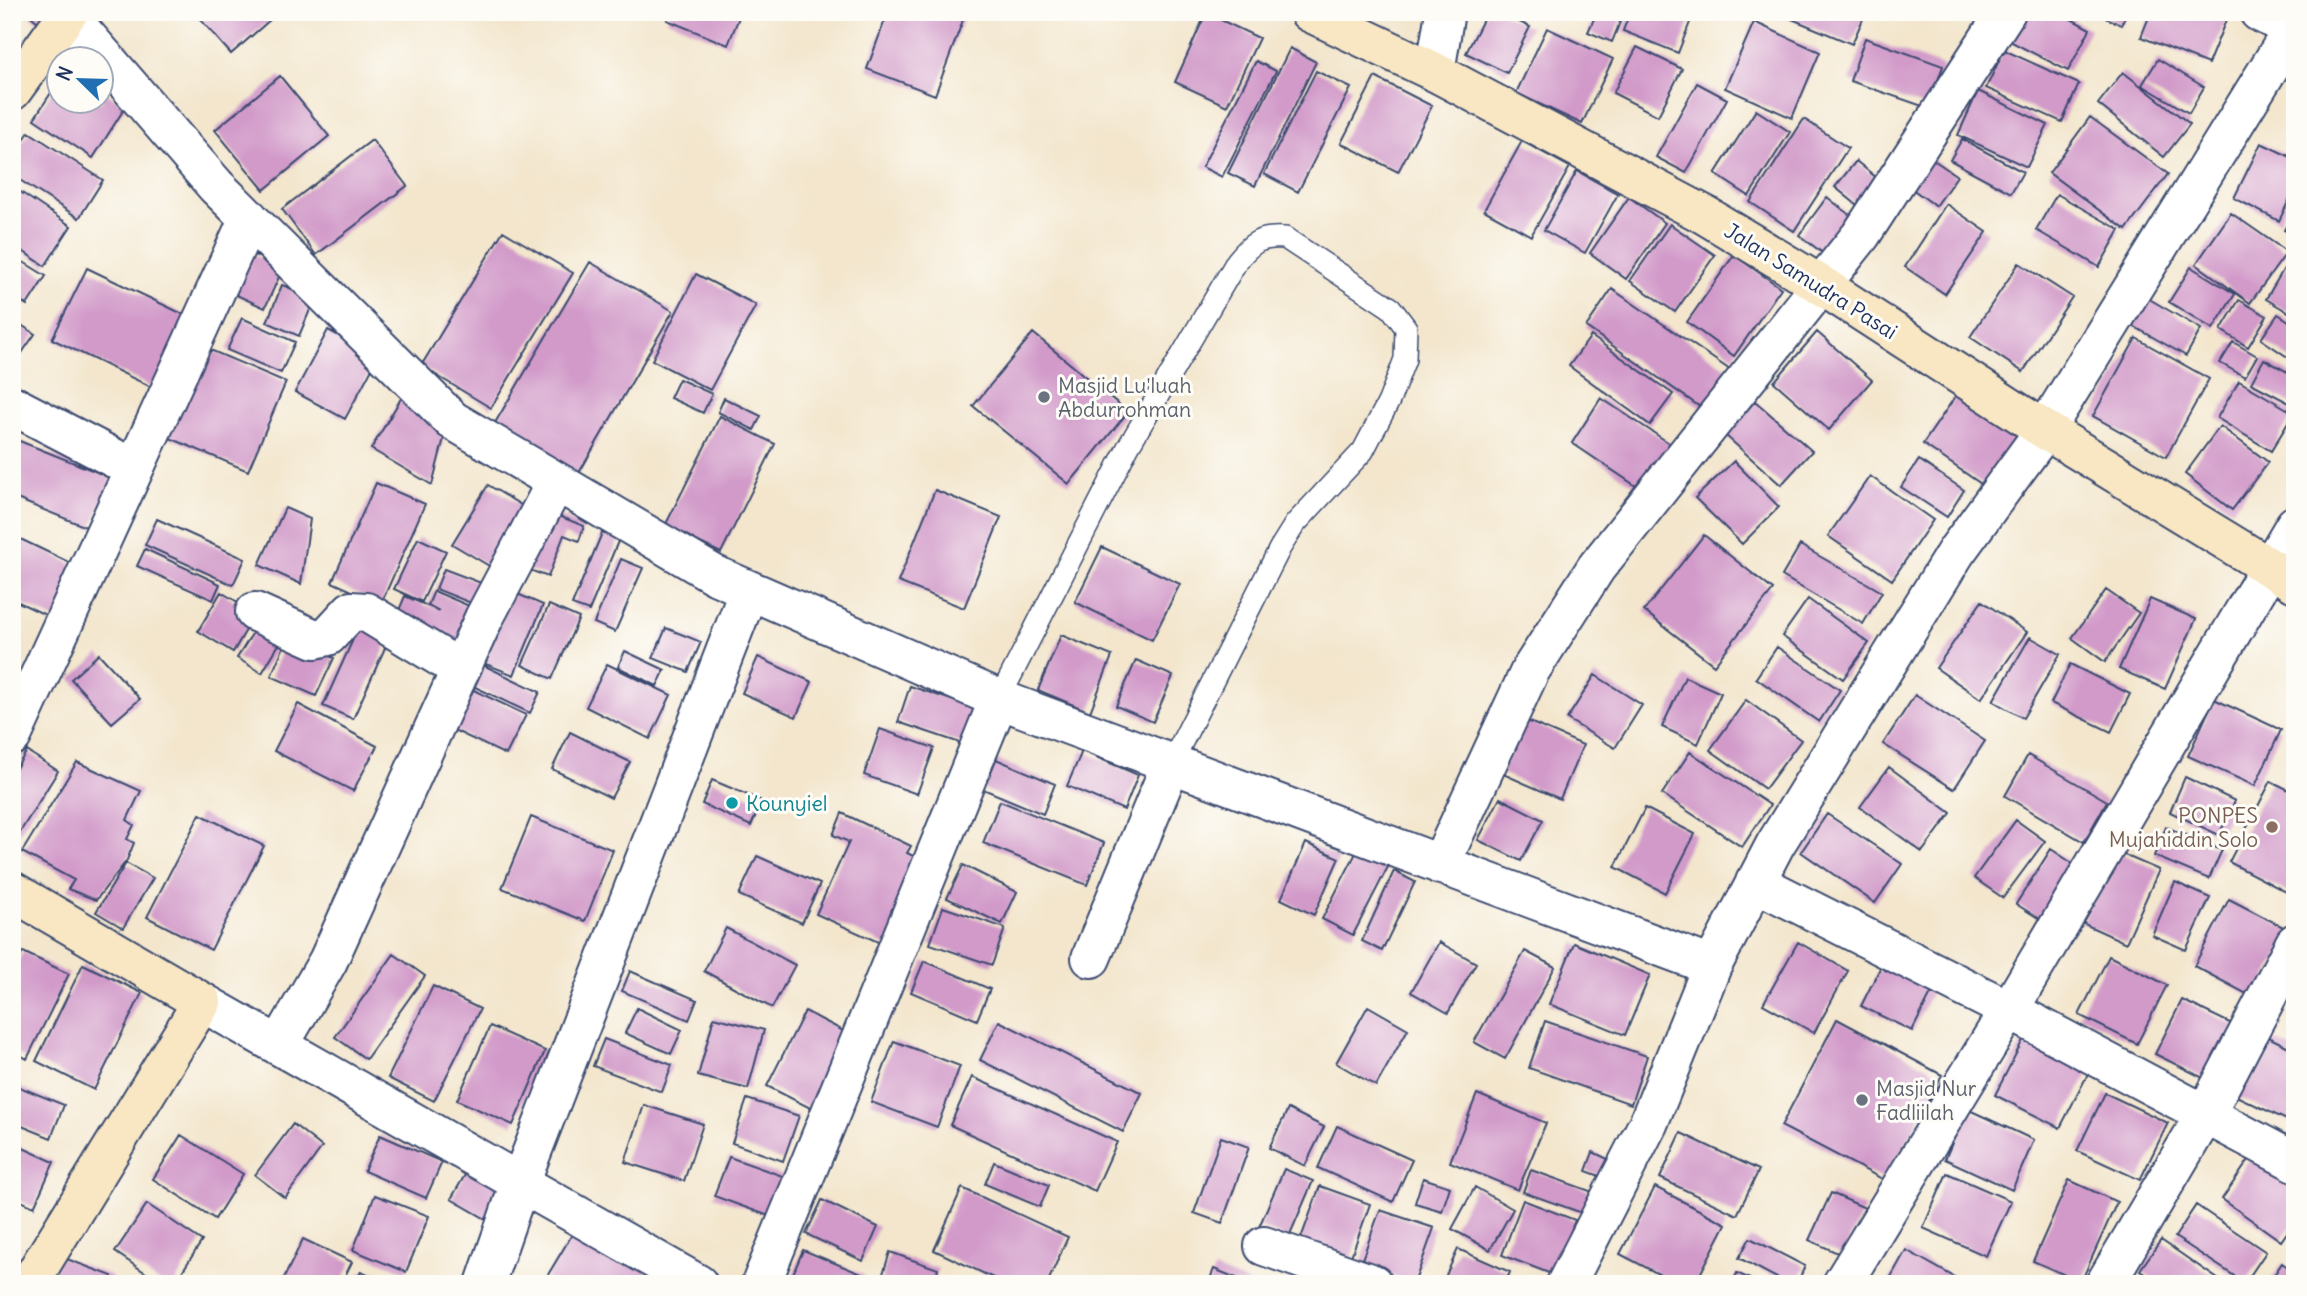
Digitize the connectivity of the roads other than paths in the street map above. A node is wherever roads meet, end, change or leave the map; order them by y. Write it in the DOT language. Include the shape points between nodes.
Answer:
graph roads {
  1 [pos="1309,12"];
  2 [pos="1445,12"];
  3 [pos="2006,12"];
  4 [pos="2259,12"];
  5 [pos="68,13"];
  6 [pos="2294,30"];
  7 [pos="1435,72"];
  8 [pos="12,90"];
  9 [pos="248,218"];
  10 [pos="1821,285"];
  11 [pos="12,405"];
  12 [pos="2045,430"];
  13 [pos="133,468"];
  14 [pos="556,482"];
  15 [pos="2295,525"];
  16 [pos="2282,575"];
  17 [pos="750,590"];
  18 [pos="255,612"];
  19 [pos="460,669"];
  20 [pos="999,699"];
  21 [pos="12,736"];
  22 [pos="1181,767"];
  23 [pos="1433,863"];
  24 [pos="1755,882"];
  25 [pos="12,891"];
  26 [pos="2295,943"];
  27 [pos="1091,958"];
  28 [pos="1712,966"];
  29 [pos="202,1002"];
  30 [pos="2009,1010"];
  31 [pos="279,1046"];
  32 [pos="2205,1115"];
  33 [pos="2295,1162"];
  34 [pos="520,1183"];
  35 [pos="1264,1246"];
  36 [pos="29,1284"];
  37 [pos="485,1284"];
  38 [pos="698,1284"];
  39 [pos="761,1284"];
  40 [pos="1373,1284"];
  41 [pos="1566,1284"];
  42 [pos="1842,1284"];
  43 [pos="2105,1284"];
  1 -- 7 [label="street, Jalan Samudra Pasai"];
  2 -- 7 [label="street"];
  3 -- 10 [label="street" via="1897,183"];
  4 -- 6 [label="street"];
  5 -- 8 [label="street"];
  5 -- 9 [label="street"];
  6 -- 12 [label="street"];
  7 -- 10 [label="street, Jalan Samudra Pasai" via="1706,215"];
  9 -- 13 [label="street"];
  9 -- 14 [label="street" via="452,420"];
  10 -- 12 [label="street, Jalan Samudra Pasai"];
  10 -- 23 [label="street" via="1596,568 1530,671"];
  11 -- 13 [label="street"];
  12 -- 16 [label="street, Jalan Samudra Pasai"];
  12 -- 24 [label="street" via="1956,552"];
  13 -- 21 [label="street"];
  14 -- 17 [label="street" via="715,575"];
  14 -- 19 [label="street"];
  15 -- 16 [label="street"];
  16 -- 30 [label="street"];
  17 -- 20 [label="street"];
  17 -- 34 [label="street"];
  18 -- 19 [label="street" via="315,639 328,636 351,611 366,612"];
  19 -- 31 [label="street" via="328,961"];
  20 -- 22 [label="street"];
  20 -- 22 [label="lane" via="1128,447 1237,261 1251,243 1266,237 1285,238 1391,308 1406,328 1405,359 1363,451 1295,524 1280,548"];
  20 -- 39 [label="street"];
  22 -- 23 [label="street"];
  22 -- 27 [label="street"];
  23 -- 28 [label="street"];
  24 -- 28 [label="street"];
  24 -- 30 [label="street"];
  25 -- 29 [label="street"];
  26 -- 32 [label="street"];
  28 -- 41 [label="street" via="1648,1124"];
  29 -- 31 [label="street"];
  29 -- 36 [label="street"];
  30 -- 32 [label="street"];
  30 -- 42 [label="street"];
  31 -- 34 [label="street"];
  32 -- 33 [label="street"];
  32 -- 43 [label="street"];
  34 -- 37 [label="street"];
  34 -- 38 [label="street"];
  35 -- 40 [label="street"];
}
